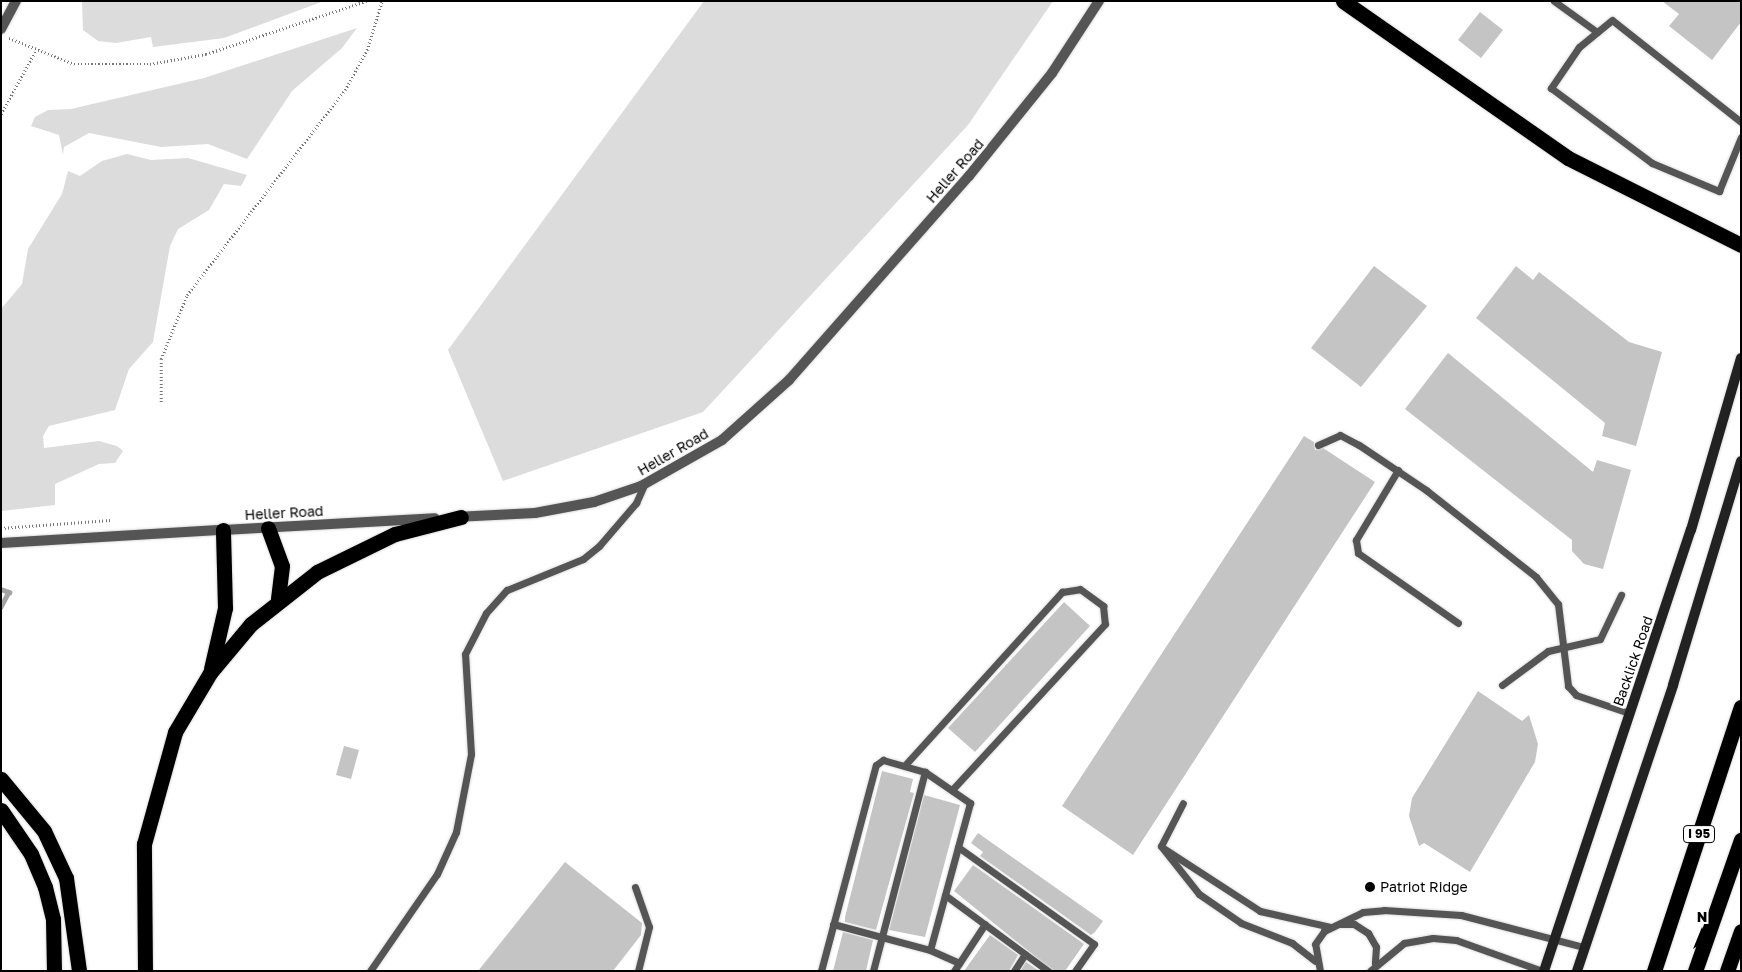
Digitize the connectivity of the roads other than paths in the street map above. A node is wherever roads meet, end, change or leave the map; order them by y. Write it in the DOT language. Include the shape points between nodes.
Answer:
graph roads {
  1 [pos="16,1"];
  2 [pos="1099,1"];
  3 [pos="1343,1"];
  4 [pos="1554,1"];
  5 [pos="1,29"];
  6 [pos="1597,32"];
  7 [pos="1741,122"];
  8 [pos="1741,137"];
  9 [pos="1741,245"];
  10 [pos="1741,358"];
  11 [pos="1318,445"];
  12 [pos="1741,461"];
  13 [pos="1398,470"];
  14 [pos="644,485"];
  15 [pos="461,517"];
  16 [pos="268,528"];
  17 [pos="223,530"];
  18 [pos="1,543"];
  19 [pos="1621,595"];
  20 [pos="278,599"];
  21 [pos="1458,623"];
  22 [pos="1564,648"];
  23 [pos="210,673"];
  24 [pos="1502,685"];
  25 [pos="1741,707"];
  26 [pos="1629,713"];
  27 [pos="905,765"];
  28 [pos="925,772"];
  29 [pos="1,779"];
  30 [pos="952,790"];
  31 [pos="1183,803"];
  32 [pos="1,810"];
  33 [pos="1741,840"];
  34 [pos="1161,846"];
  35 [pos="958,847"];
  36 [pos="635,887"];
  37 [pos="945,894"];
  38 [pos="833,924"];
  39 [pos="985,924"];
  40 [pos="1338,924"];
  41 [pos="1331,928"];
  42 [pos="1741,931"];
  43 [pos="1555,938"];
  44 [pos="881,939"];
  45 [pos="1584,948"];
  46 [pos="930,950"];
  47 [pos="1025,954"];
  48 [pos="1314,961"];
  49 [pos="959,964"];
  50 [pos="1375,964"];
  51 [pos="54,971"];
  52 [pos="79,971"];
  53 [pos="145,971"];
  54 [pos="370,971"];
  55 [pos="638,971"];
  56 [pos="821,971"];
  57 [pos="872,971"];
  58 [pos="954,971"];
  59 [pos="1014,971"];
  60 [pos="1048,971"];
  61 [pos="1075,971"];
  62 [pos="1320,971"];
  63 [pos="1370,971"];
  64 [pos="1543,971"];
  65 [pos="1577,971"];
  66 [pos="1654,971"];
  67 [pos="1695,971"];
  68 [pos="1727,971"];
  1 -- 5 [label="street"];
  2 -- 14 [label="street, Heller Road" via="1009,129 789,380 722,440"];
  3 -- 9 [label="highway" via="1568,158"];
  4 -- 6 [label="lane"];
  6 -- 7 [label="lane" via="1612,20"];
  6 -- 8 [label="lane" via="1579,48 1552,88 1652,163 1719,191"];
  10 -- 26 [label="main road, Backlick Road" via="1691,530"];
  11 -- 13 [label="lane" via="1340,435"];
  12 -- 45 [label="main road" via="1673,685"];
  13 -- 21 [label="lane" via="1356,540 1358,554"];
  13 -- 22 [label="lane" via="1547,587 1558,604"];
  14 -- 15 [label="street, Heller Road" via="594,502 535,513"];
  14 -- 54 [label="lane" via="636,503 599,546 583,559 507,590 486,613 465,654 471,754 456,832 437,874"];
  15 -- 16 [label="street, Heller Road"];
  15 -- 20 [label="highway" via="357,550"];
  16 -- 17 [label="street, Heller Road"];
  16 -- 20 [label="highway" via="282,566"];
  17 -- 18 [label="street, Heller Road"];
  17 -- 23 [label="highway" via="226,608"];
  19 -- 22 [label="lane" via="1600,639"];
  20 -- 23 [label="highway"];
  22 -- 24 [label="lane" via="1548,651"];
  22 -- 26 [label="lane" via="1565,675 1576,695"];
  23 -- 53 [label="highway" via="175,732 144,844"];
  25 -- 66 [label="highway, I 95"];
  26 -- 43 [label="main road, Backlick Road"];
  27 -- 28 [label="lane"];
  27 -- 30 [label="lane" via="1062,592 1080,589 1103,606 1105,624"];
  27 -- 38 [label="lane" via="889,759 876,765"];
  28 -- 30 [label="lane"];
  28 -- 44 [label="lane"];
  29 -- 52 [label="highway" via="34,817 63,869 74,908"];
  30 -- 35 [label="lane" via="970,802"];
  31 -- 34 [label="lane"];
  32 -- 51 [label="highway" via="31,854 45,887 53,920"];
  33 -- 67 [label="highway"];
  34 -- 41 [label="lane" via="1260,910"];
  34 -- 48 [label="lane" via="1199,894 1241,923 1292,943"];
  35 -- 37 [label="lane"];
  35 -- 61 [label="lane" via="1094,944"];
  36 -- 55 [label="lane" via="649,927"];
  37 -- 39 [label="lane"];
  37 -- 46 [label="lane"];
  38 -- 44 [label="lane"];
  38 -- 56 [label="lane"];
  39 -- 47 [label="lane"];
  39 -- 49 [label="lane"];
  40 -- 41 [label="lane"];
  40 -- 43 [label="lane" via="1363,912 1432,912"];
  40 -- 50 [label="lane" via="1354,924 1368,933 1376,947"];
  41 -- 48 [label="lane" via="1315,944"];
  42 -- 68 [label="highway"];
  43 -- 45 [label="lane"];
  43 -- 64 [label="main road, Backlick Road"];
  44 -- 46 [label="lane"];
  44 -- 57 [label="lane"];
  45 -- 65 [label="main road"];
  46 -- 49 [label="lane"];
  47 -- 59 [label="lane"];
  47 -- 60 [label="lane"];
  48 -- 62 [label="lane"];
  49 -- 58 [label="lane"];
  50 -- 63 [label="lane"];
  50 -- 64 [label="lane" via="1404,944 1433,938 1456,940"];
}
